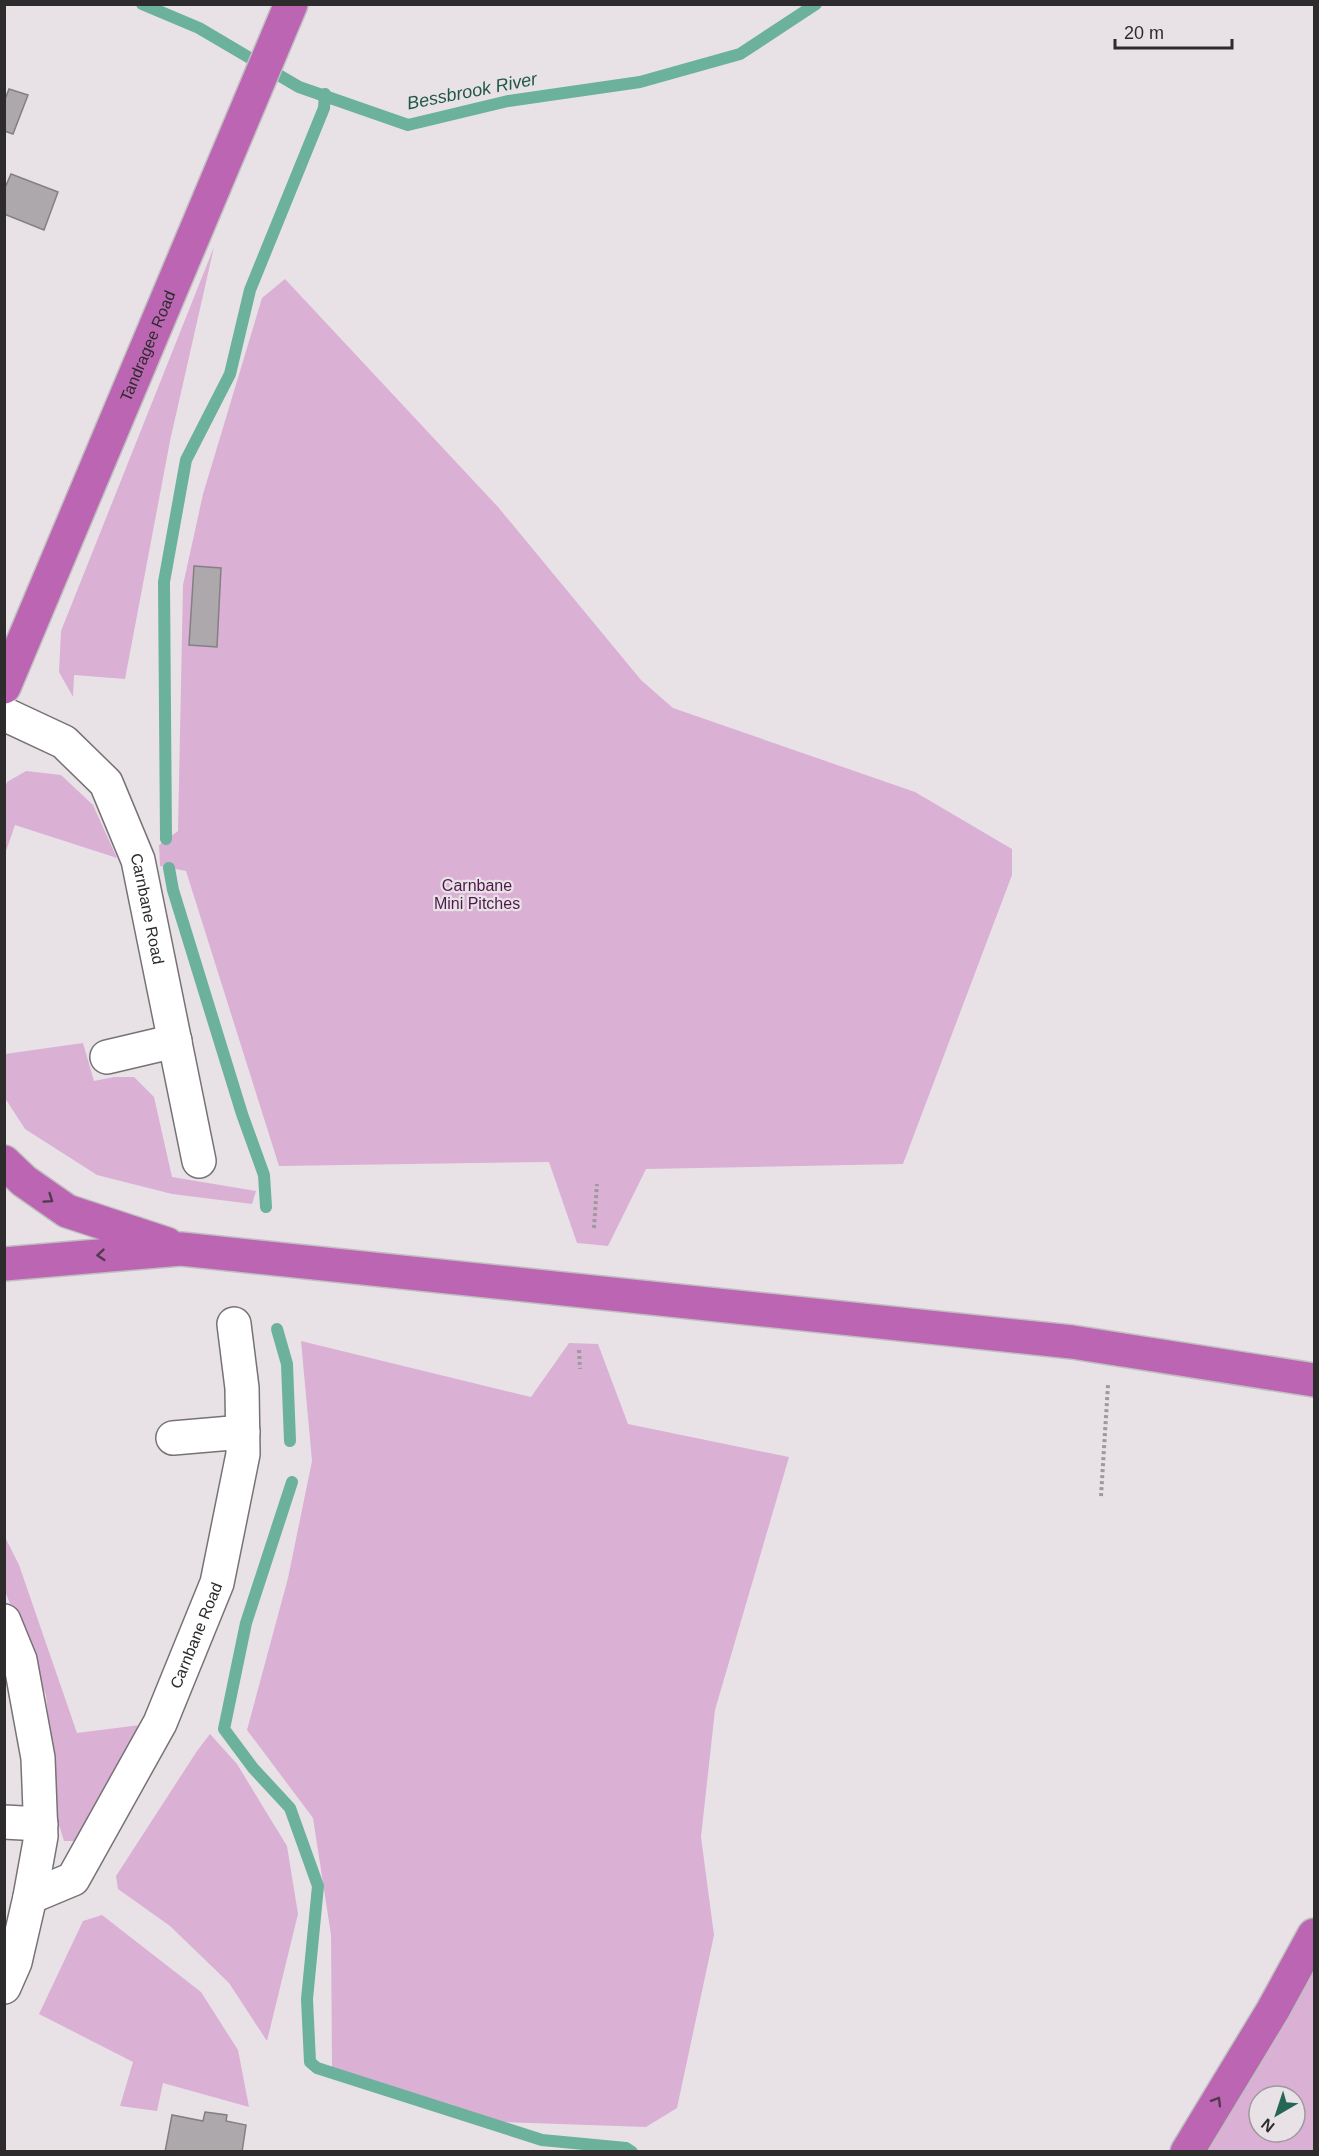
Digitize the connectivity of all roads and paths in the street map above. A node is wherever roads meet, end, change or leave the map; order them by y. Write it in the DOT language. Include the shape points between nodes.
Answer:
graph roads {
  1 [pos="291,4"];
  2 [pos="4,687"];
  3 [pos="4,714"];
  4 [pos="175,1041"];
  5 [pos="107,1057"];
  6 [pos="199,1161"];
  7 [pos="4,1162"];
  8 [pos="597,1184"];
  9 [pos="594,1228"];
  10 [pos="181,1249"];
  11 [pos="4,1264"];
  12 [pos="234,1324"];
  13 [pos="1111,1348"];
  14 [pos="579,1350"];
  15 [pos="580,1369"];
  16 [pos="1314,1380"];
  17 [pos="243,1432"];
  18 [pos="173,1438"];
  19 [pos="1101,1496"];
  20 [pos="4,1621"];
  21 [pos="4,1822"];
  22 [pos="41,1824"];
  23 [pos="30,1897"];
  24 [pos="1314,1935"];
  25 [pos="4,1987"];
  26 [pos="1187,2151"];
  1 -- 2 [label="highway, Tandragee Road"];
  3 -- 4 [label="street, Carnbane Road" via="64,742 106,783 138,860"];
  4 -- 5 [label="street"];
  4 -- 6 [label="street, Carnbane Road"];
  7 -- 10 [label="highway, one-way" via="67,1211"];
  8 -- 9 [label="path"];
  10 -- 11 [label="highway, one-way"];
  10 -- 13 [label="highway"];
  12 -- 17 [label="street, Carnbane Road"];
  13 -- 16 [label="highway"];
  13 -- 19 [label="path"];
  14 -- 15 [label="path"];
  17 -- 18 [label="street"];
  17 -- 23 [label="street, Carnbane Road" via="243,1454 217,1583 160,1724 73,1879"];
  20 -- 22 [label="street" via="20,1660 38,1758"];
  21 -- 22 [label="street"];
  22 -- 23 [label="street"];
  23 -- 25 [label="street" via="15,1962"];
  26 -- 24 [label="highway, one-way"];
}
